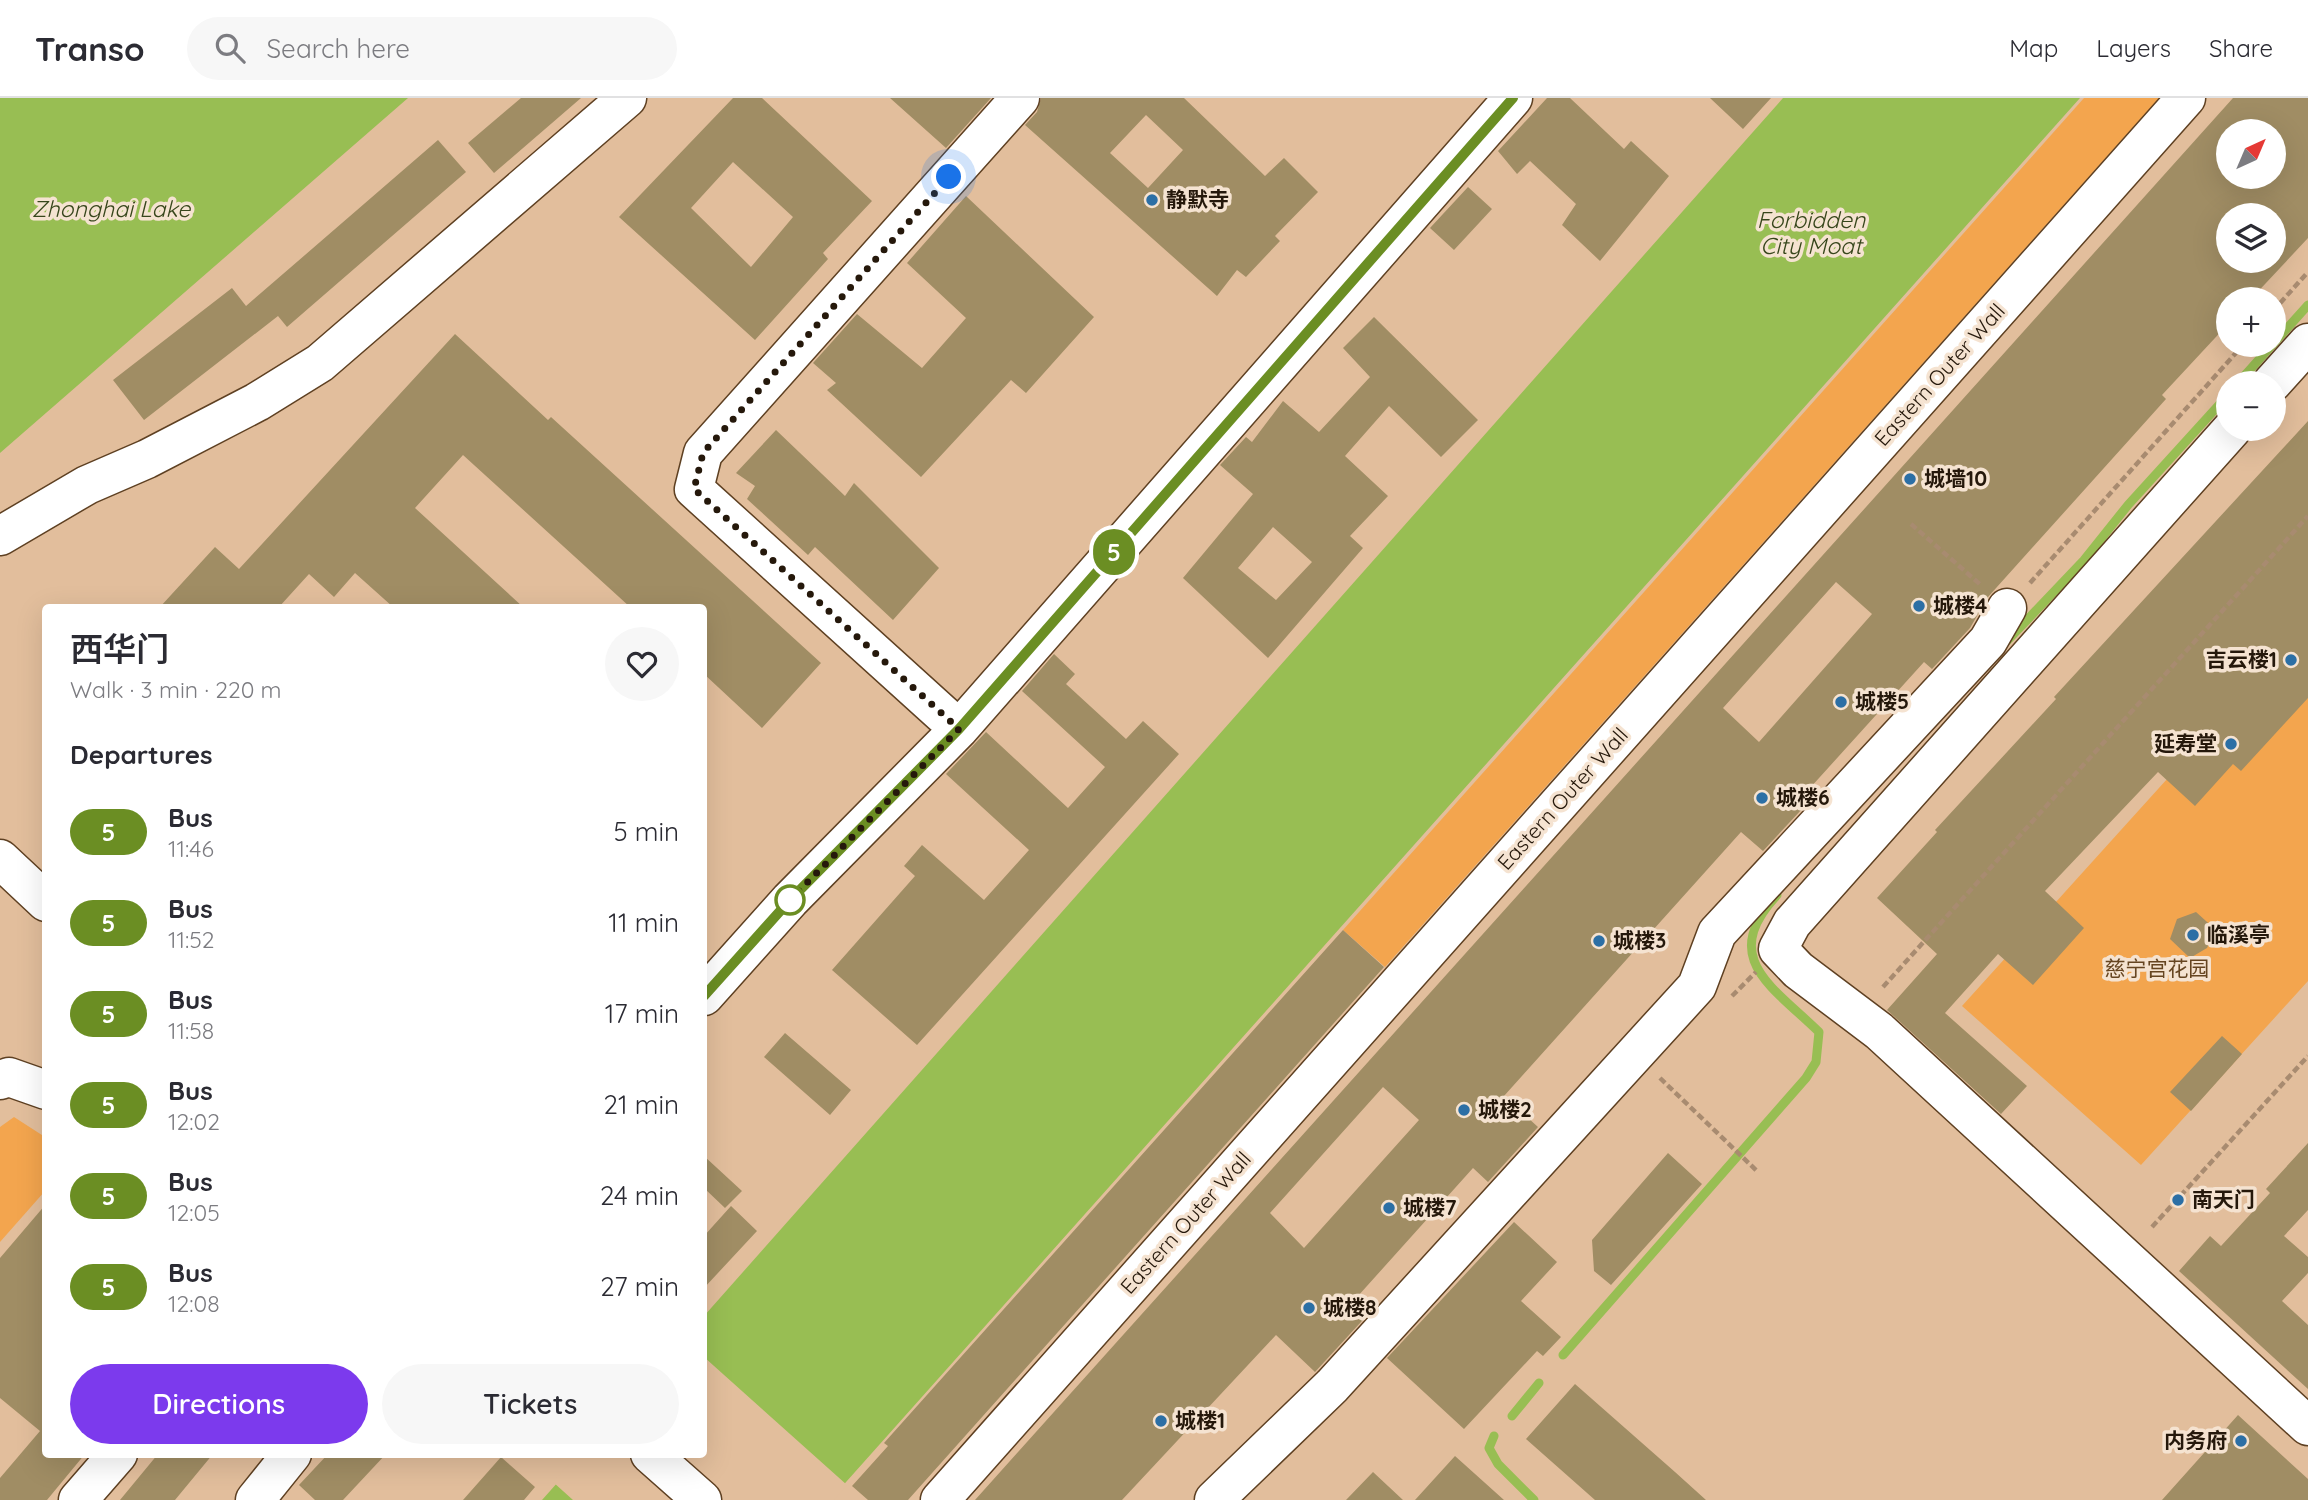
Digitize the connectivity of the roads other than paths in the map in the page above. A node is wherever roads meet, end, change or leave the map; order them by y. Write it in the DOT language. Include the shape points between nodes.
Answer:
graph roads {
  1 [pos="626,98"];
  2 [pos="1020,98"];
  3 [pos="1513,98"];
  4 [pos="2186,98"];
  5 [pos="2308,343"];
  6 [pos="2283,371"];
  7 [pos="2221,441"];
  8 [pos="0,536"];
  9 [pos="2007,608"];
  10 [pos="959,729"];
  11 [pos="0,859"];
  12 [pos="42,898"];
  13 [pos="707,993"];
  14 [pos="0,1080"];
  15 [pos="42,1089"];
  16 [pos="2308,1426"];
  17 [pos="115,1458"];
  18 [pos="289,1458"];
  19 [pos="655,1458"];
  20 [pos="78,1500"];
  21 [pos="256,1500"];
  22 [pos="702,1500"];
  23 [pos="940,1500"];
  24 [pos="1214,1500"];
  1 -- 8 [label="street" via="320,363 257,402 87,485"];
  2 -- 10 [label="street" via="703,453 694,489"];
  3 -- 10 [label="street"];
  4 -- 23 [label="street, Eastern Outer Wall"];
  5 -- 6 [label="street"];
  7 -- 16 [label="street" via="1792,923 1778,949 1798,970 1879,1031"];
  9 -- 24 [label="street" via="1988,641 1717,933 1697,986 1332,1386"];
  10 -- 13 [label="street" via="790,900"];
  11 -- 12 [label="street"];
  14 -- 15 [label="street" via="9,1077"];
  17 -- 20 [label="street"];
  18 -- 21 [label="street"];
  19 -- 22 [label="street"];
}
